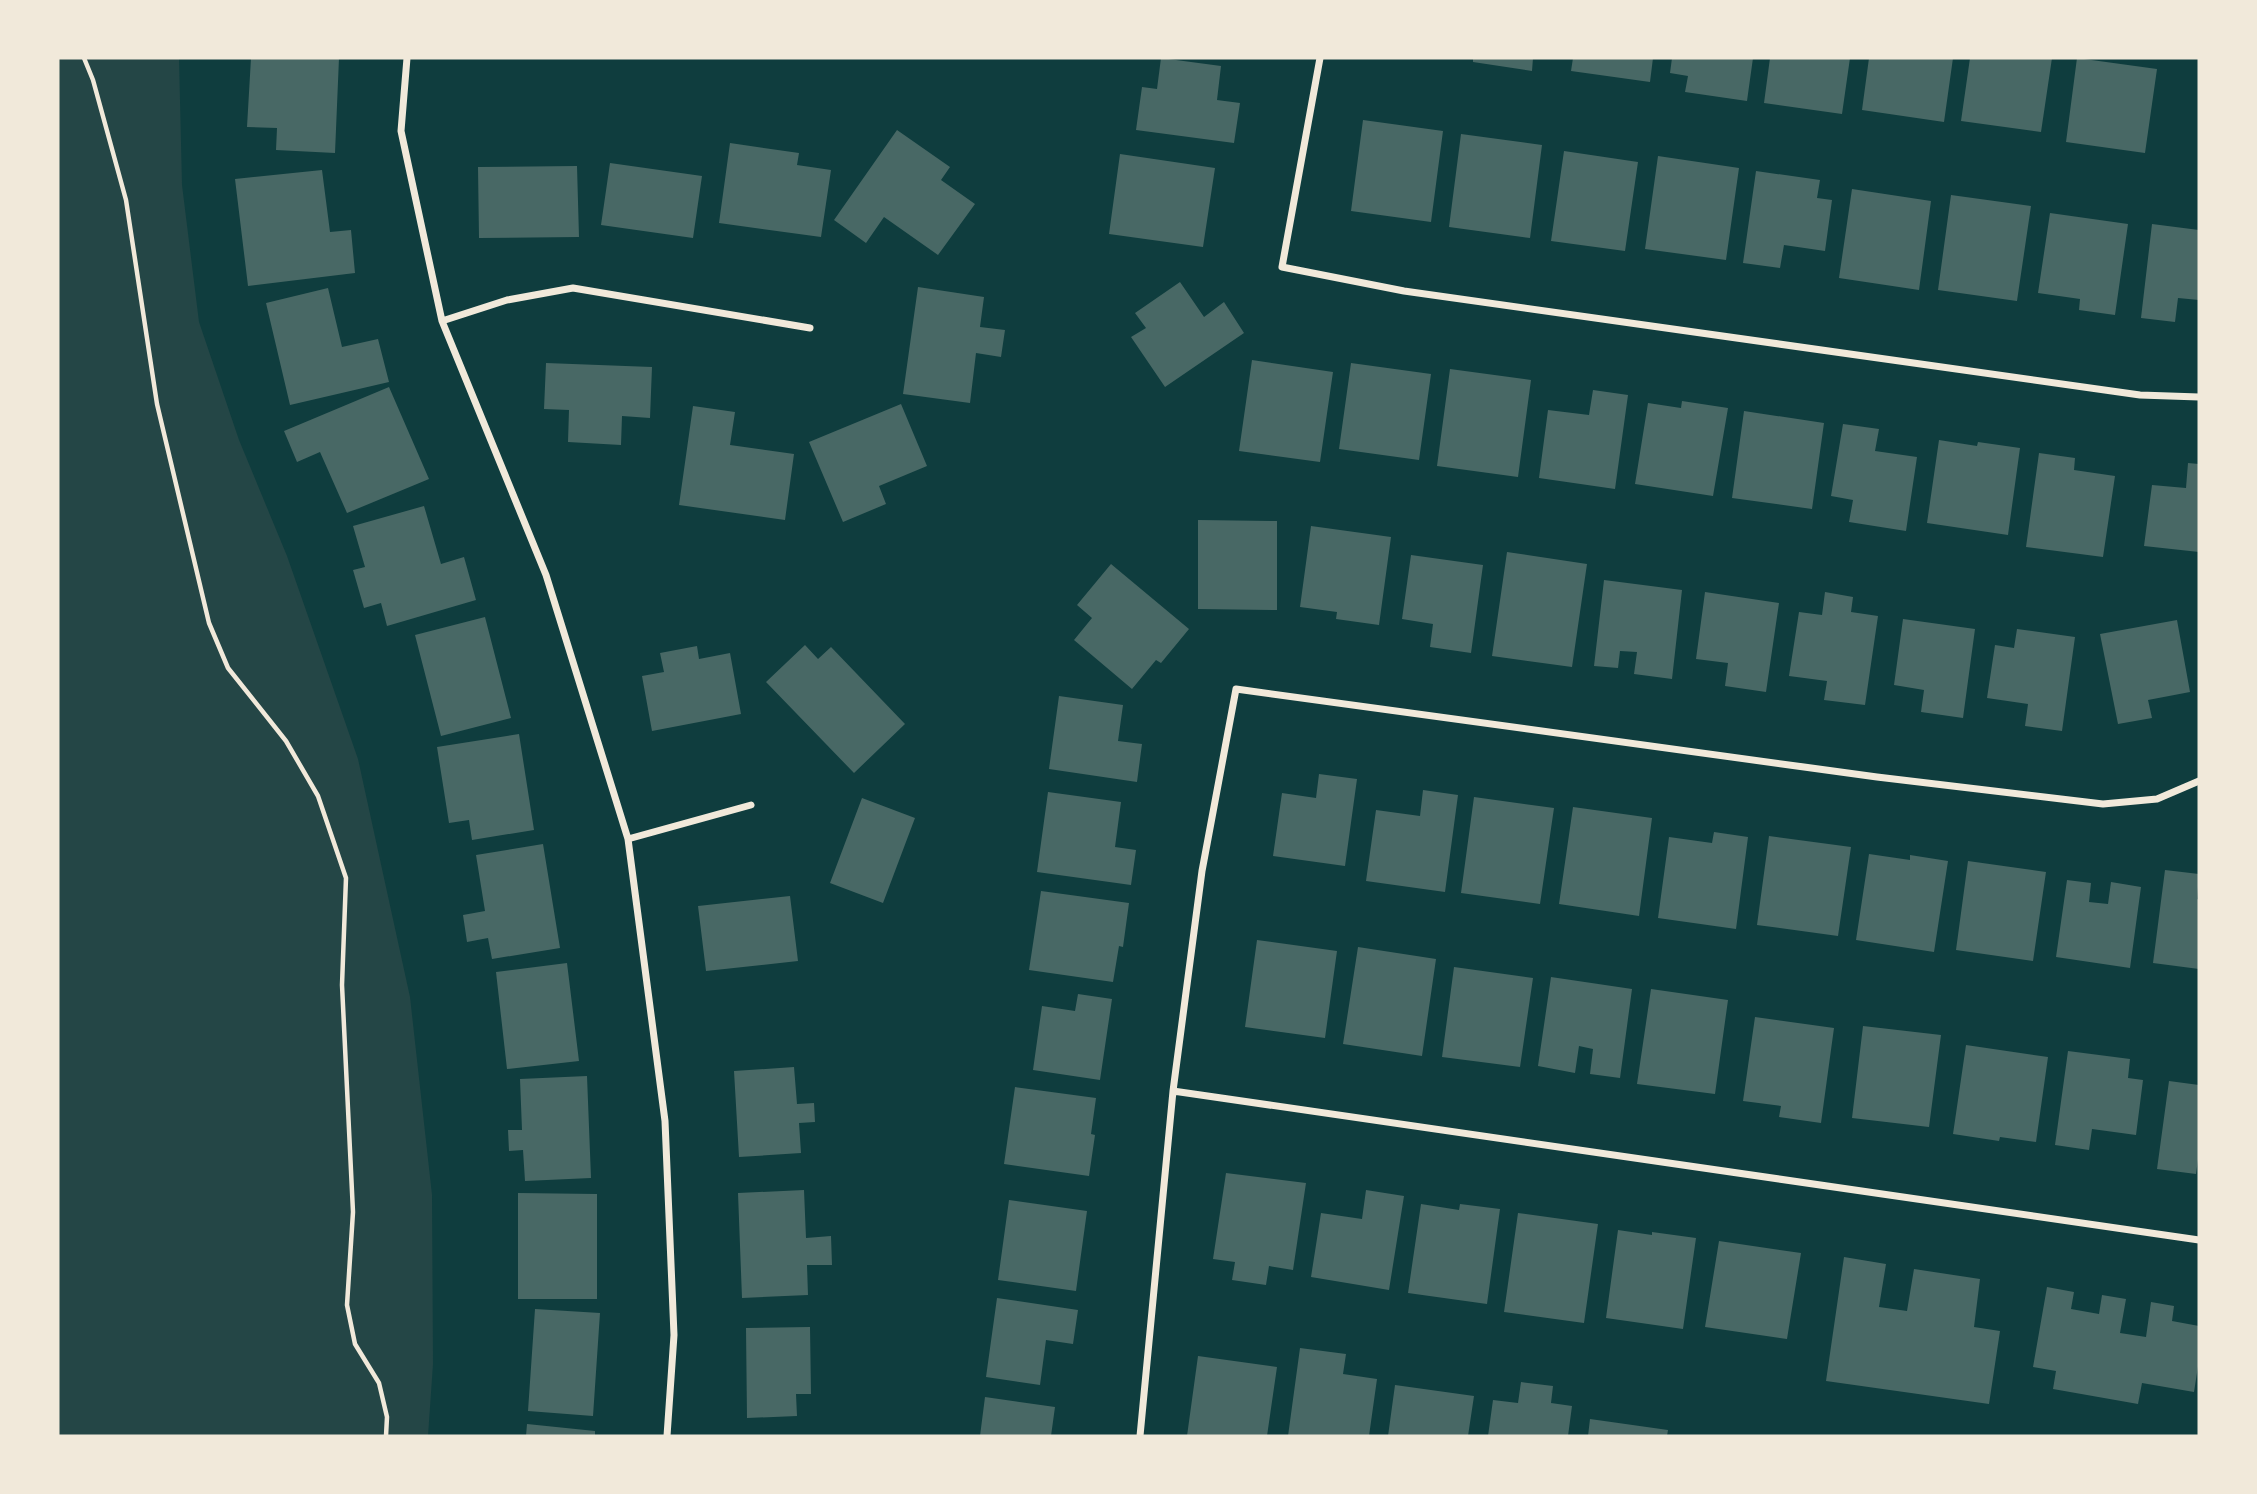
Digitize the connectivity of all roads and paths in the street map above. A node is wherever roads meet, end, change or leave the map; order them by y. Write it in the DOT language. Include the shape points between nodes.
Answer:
graph roads {
  1 [pos="84,58"];
  2 [pos="407,58"];
  3 [pos="1320,58"];
  4 [pos="442,321"];
  5 [pos="810,328"];
  6 [pos="2199,397"];
  7 [pos="2199,781"];
  8 [pos="751,804"];
  9 [pos="628,839"];
  10 [pos="1173,1091"];
  11 [pos="2199,1240"];
  12 [pos="386,1436"];
  13 [pos="667,1436"];
  14 [pos="1140,1436"];
  1 -- 12 [label="path" via="126,200 157,404 209,623 228,668 286,741 318,796 346,878 342,985 353,1212 347,1305 355,1344 379,1384 387,1417"];
  2 -- 4 [label="street" via="401,131"];
  3 -- 6 [label="street" via="1282,267 1417,293 2140,395"];
  4 -- 5 [label="street" via="507,300 573,288"];
  4 -- 9 [label="street" via="546,575"];
  7 -- 10 [label="street" via="2157,799 2103,804 1236,689 1202,871"];
  8 -- 9 [label="street"];
  9 -- 13 [label="street" via="665,1121 674,1335"];
  10 -- 11 [label="street"];
  10 -- 14 [label="street"];
}
